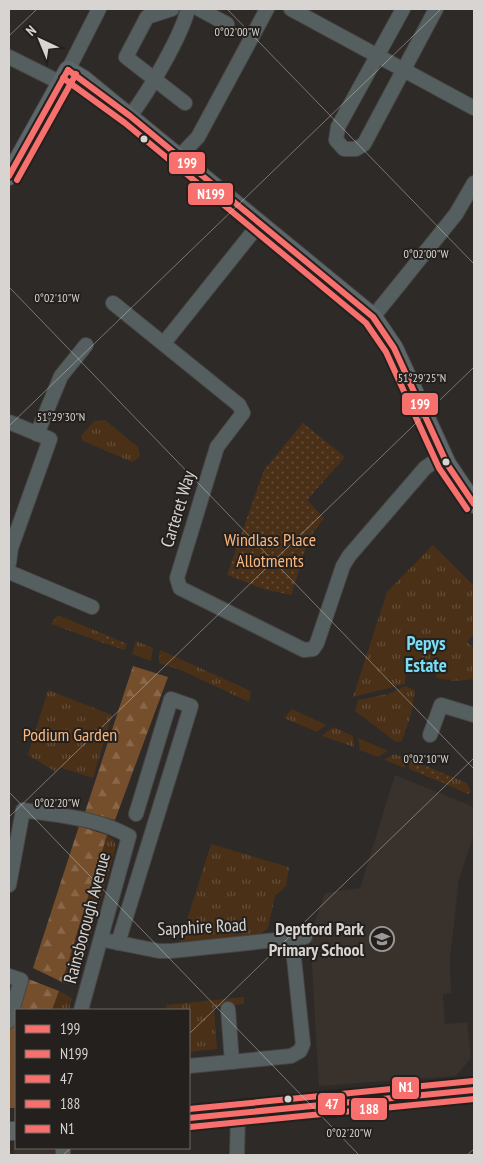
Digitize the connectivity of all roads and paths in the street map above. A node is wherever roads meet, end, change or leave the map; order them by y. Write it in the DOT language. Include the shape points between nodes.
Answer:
graph roads {
  1 [pos="98,9"];
  2 [pos="172,9"];
  3 [pos="188,9"];
  4 [pos="199,9"];
  5 [pos="267,9"];
  6 [pos="291,9"];
  7 [pos="403,9"];
  8 [pos="436,9"];
  9 [pos="227,24"];
  10 [pos="378,55"];
  11 [pos="9,57"];
  12 [pos="404,68"];
  13 [pos="64,77"];
  14 [pos="154,78"];
  15 [pos="185,103"];
  16 [pos="474,108"];
  17 [pos="130,116"];
  18 [pos="179,157"];
  19 [pos="9,176"];
  20 [pos="474,183"];
  21 [pos="260,223"];
  22 [pos="113,303"];
  23 [pos="373,318"];
  24 [pos="164,343"];
  25 [pos="86,345"];
  26 [pos="9,422"];
  27 [pos="44,436"];
  28 [pos="442,456"];
  29 [pos="474,504"];
  30 [pos="9,563"];
  31 [pos="9,572"];
  32 [pos="92,607"];
  33 [pos="474,716"];
  34 [pos="430,736"];
  35 [pos="136,814"];
  36 [pos="9,884"];
  37 [pos="101,940"];
  38 [pos="118,943"];
  39 [pos="9,976"];
  40 [pos="81,1009"];
  41 [pos="228,1009"];
  42 [pos="9,1021"];
  43 [pos="232,1062"];
  44 [pos="190,1066"];
  45 [pos="474,1090"];
  46 [pos="238,1114"];
  47 [pos="190,1118"];
  48 [pos="238,1155"];
  1 -- 13 [label="street"];
  2 -- 14 [label="street" via="147,17 126,57"];
  3 -- 14 [label="street"];
  4 -- 9 [label="street"];
  5 -- 18 [label="street" via="198,137"];
  6 -- 10 [label="street"];
  7 -- 10 [label="street"];
  8 -- 12 [label="street"];
  10 -- 12 [label="street"];
  10 -- 12 [label="street" via="338,127 336,140 344,149 356,149 364,144"];
  11 -- 13 [label="street"];
  12 -- 16 [label="street"];
  13 -- 17 [label="main road" via="83,79"];
  13 -- 19 [label="main road"];
  14 -- 15 [label="street"];
  14 -- 17 [label="street"];
  17 -- 18 [label="main road"];
  18 -- 21 [label="main road"];
  20 -- 23 [label="street" via="456,214"];
  21 -- 23 [label="main road"];
  21 -- 24 [label="street"];
  22 -- 24 [label="street"];
  23 -- 28 [label="main road" via="394,348"];
  24 -- 28 [label="street, Carteret Way" via="239,405 243,414 217,447 176,578 180,588 304,650 313,649 317,643 349,556 425,468"];
  25 -- 27 [label="street" via="61,376"];
  26 -- 27 [label="street"];
  27 -- 30 [label="street"];
  28 -- 29 [label="main road"];
  31 -- 32 [label="street"];
  33 -- 34 [label="street" via="441,705"];
  35 -- 38 [label="street" via="171,699 191,706"];
  36 -- 37 [label="street, Rainsborough Avenue" via="23,810 74,816 129,836"];
  37 -- 38 [label="street, Sapphire Road"];
  37 -- 40 [label="street, Rainsborough Avenue"];
  38 -- 43 [label="street, Sapphire Road" via="159,951 298,938 303,1044 300,1051 291,1056"];
  39 -- 42 [label="street" via="21,980"];
  41 -- 43 [label="street"];
  43 -- 44 [label="street"];
  45 -- 46 [label="main road"];
  46 -- 47 [label="main road"];
  46 -- 48 [label="street"];
}
